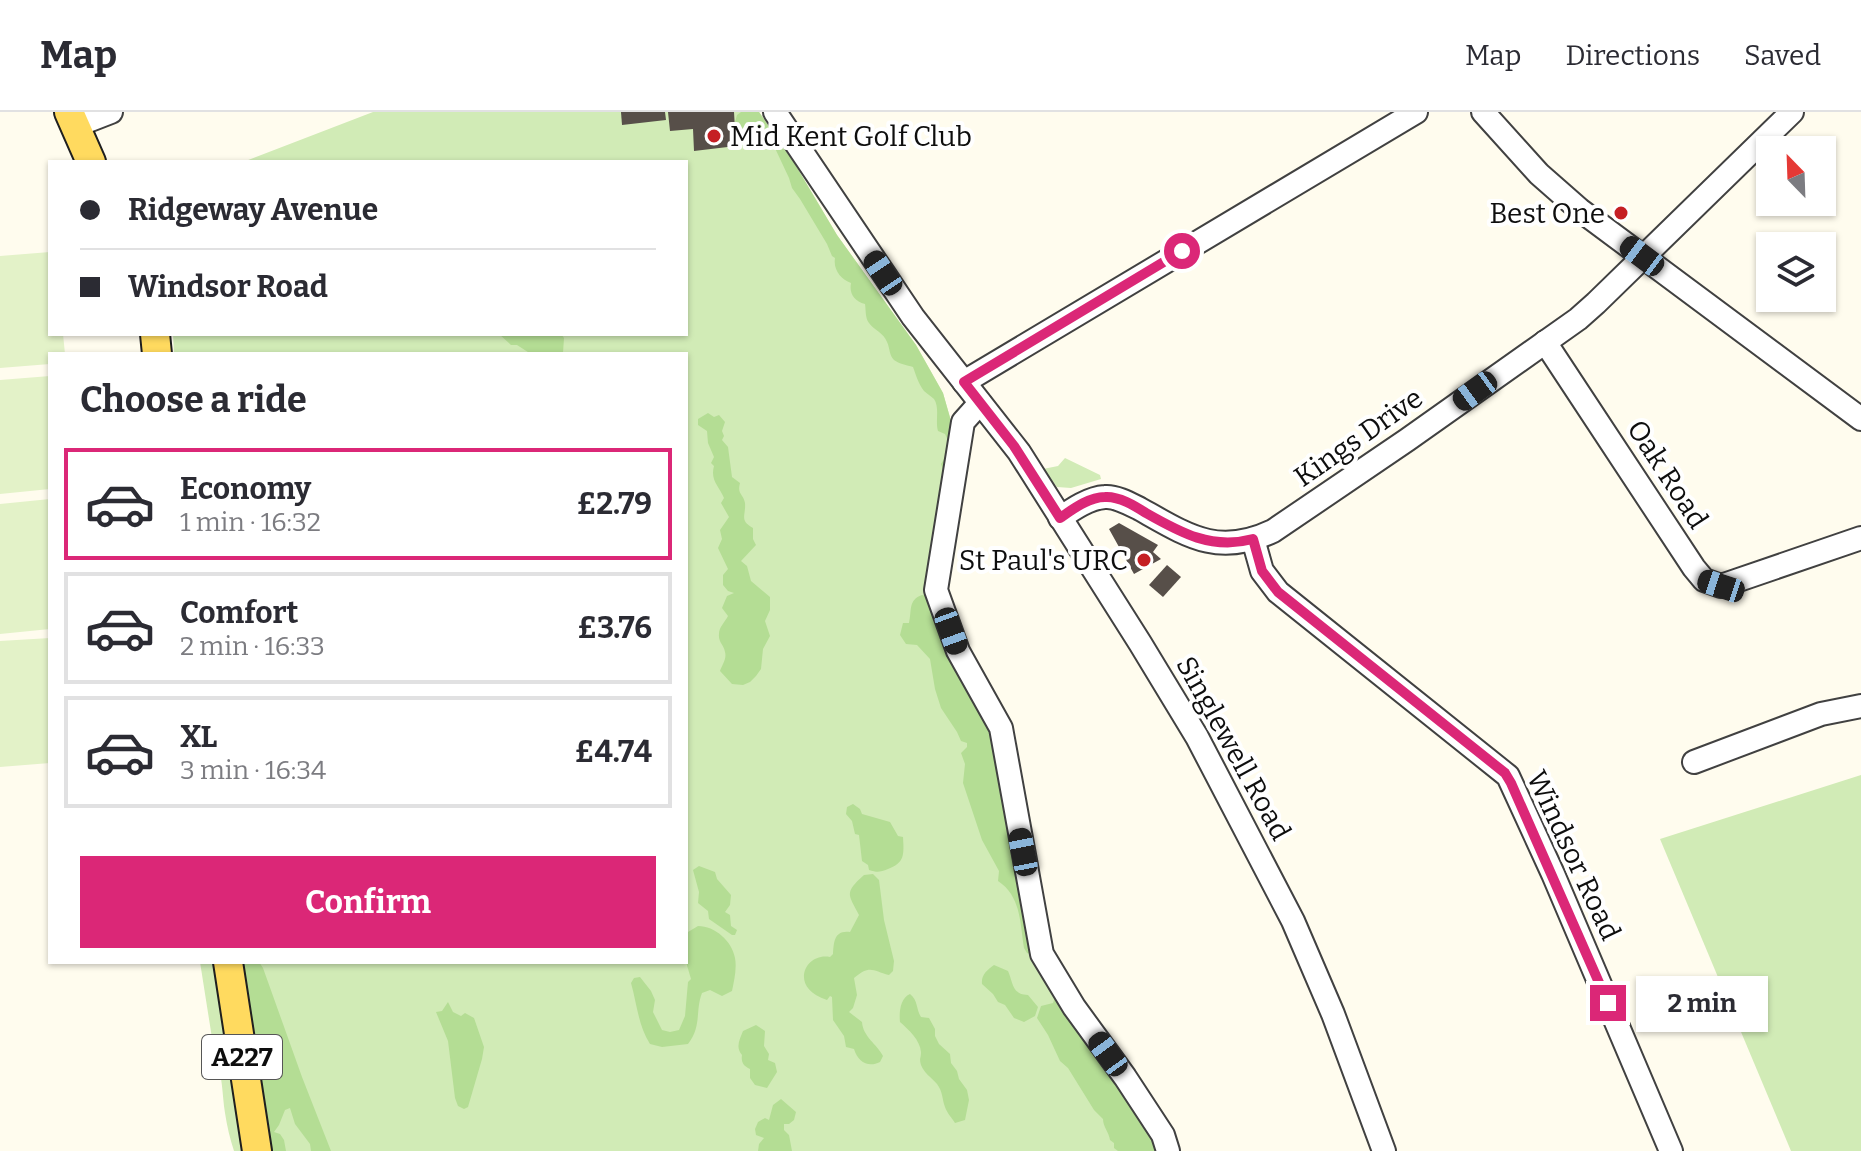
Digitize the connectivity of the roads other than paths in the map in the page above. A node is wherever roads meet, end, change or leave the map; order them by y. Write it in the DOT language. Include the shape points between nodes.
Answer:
graph roads {
  1 [pos="111,112"];
  2 [pos="775,112"];
  3 [pos="1416,112"];
  4 [pos="1483,112"];
  5 [pos="1792,112"];
  6 [pos="72,119"];
  7 [pos="90,160"];
  8 [pos="1642,256"];
  9 [pos="1545,342"];
  10 [pos="964,382"];
  11 [pos="980,403"];
  12 [pos="1861,419"];
  13 [pos="1060,518"];
  14 [pos="1861,538"];
  15 [pos="1253,539"];
  16 [pos="1861,706"];
  17 [pos="1694,762"];
  18 [pos="228,964"];
  19 [pos="257,1151"];
  20 [pos="1168,1151"];
  21 [pos="1384,1151"];
  22 [pos="1671,1151"];
  1 -- 6 [label="street"];
  2 -- 10 [label="street, Singlewell Road" via="898,295"];
  3 -- 10 [label="street"];
  4 -- 8 [label="street" via="1547,182"];
  5 -- 8 [label="street, Kings Drive"];
  6 -- 7 [label="main road"];
  8 -- 9 [label="street, Kings Drive" via="1592,307"];
  8 -- 12 [label="street"];
  9 -- 14 [label="street, Oak Road" via="1704,580 1721,586"];
  9 -- 15 [label="street, Kings Drive" via="1288,521"];
  10 -- 11 [label="street, Singlewell Road"];
  11 -- 13 [label="street, Singlewell Road" via="1019,452"];
  11 -- 20 [label="street" via="963,422 936,590 958,651 1001,728 1042,954 1163,1135"];
  13 -- 15 [label="street, Kings Drive" via="1108,496 1205,541"];
  13 -- 21 [label="street, Singlewell Road" via="1191,727 1264,863 1313,967"];
  15 -- 22 [label="street, Windsor Road" via="1262,571 1278,592 1508,776"];
  16 -- 17 [label="street" via="1821,714"];
  18 -- 19 [label="main road, A227"];
}
